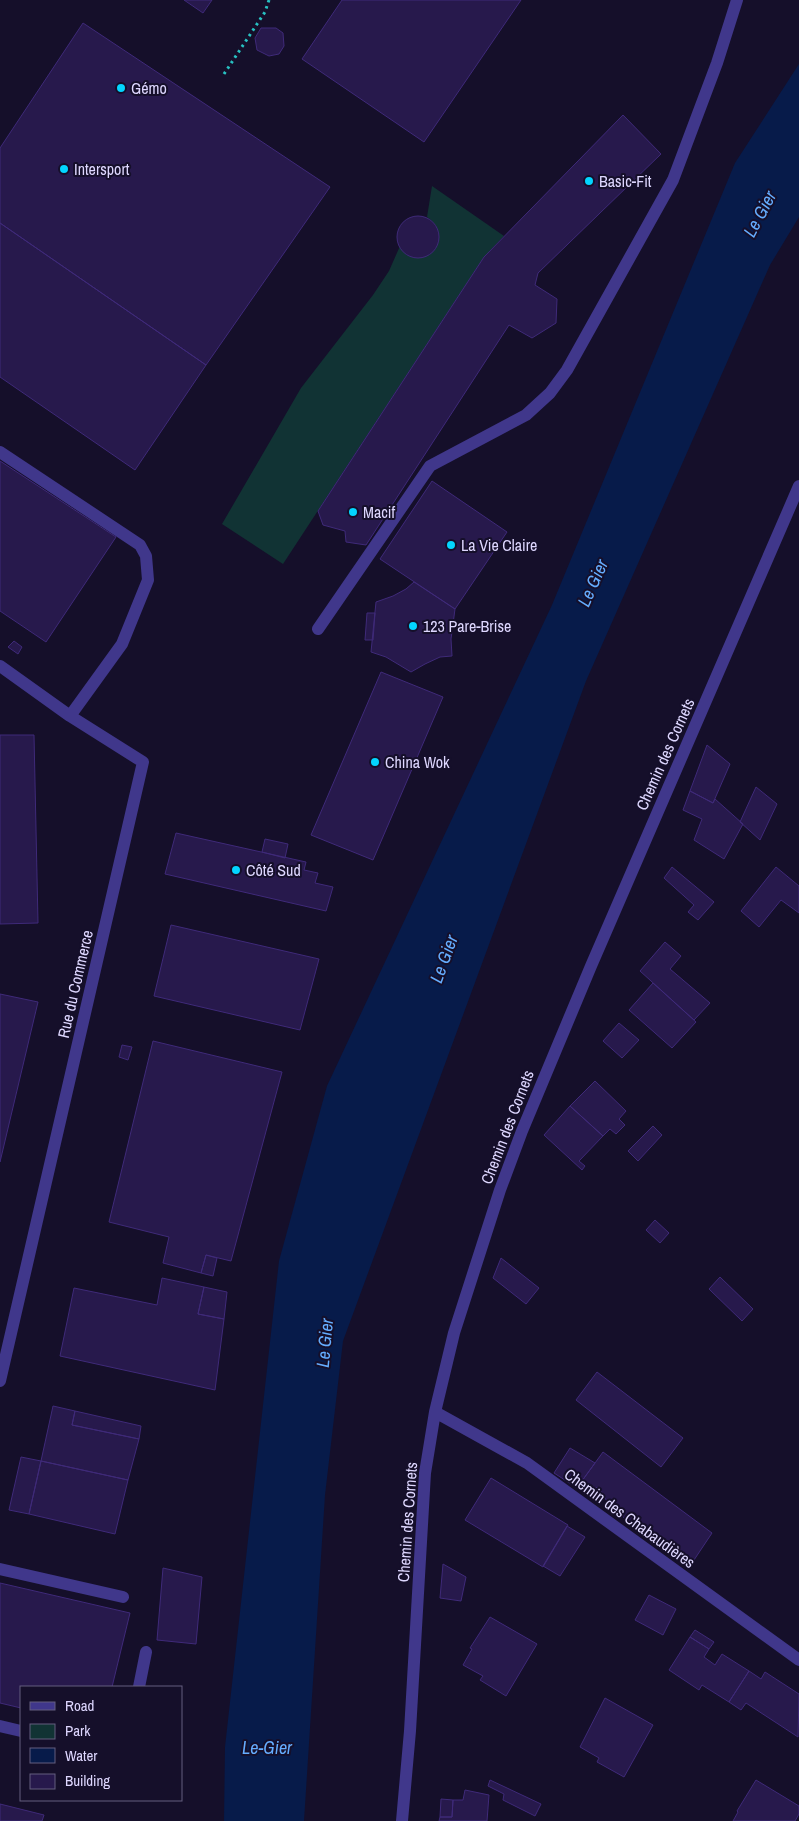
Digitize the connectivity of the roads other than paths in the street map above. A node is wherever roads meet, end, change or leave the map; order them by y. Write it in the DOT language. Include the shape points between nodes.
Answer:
graph roads {
  1 [pos="737,0"];
  2 [pos="0,452"];
  3 [pos="799,486"];
  4 [pos="318,629"];
  5 [pos="0,666"];
  6 [pos="70,716"];
  7 [pos="0,1381"];
  8 [pos="435,1412"];
  9 [pos="0,1569"];
  10 [pos="123,1597"];
  11 [pos="146,1652"];
  12 [pos="799,1660"];
  13 [pos="139,1686"];
  14 [pos="0,1726"];
  15 [pos="20,1731"];
  16 [pos="402,1821"];
  1 -- 4 [label="street" via="673,180 567,370 550,393 526,415 430,466"];
  2 -- 6 [label="street" via="140,545 146,556 148,580 122,644"];
  3 -- 8 [label="street, Chemin des Cornets" via="522,1131 454,1333"];
  5 -- 6 [label="street, Rue du Commerce"];
  6 -- 7 [label="street, Rue du Commerce" via="143,762"];
  8 -- 12 [label="street, Chemin des Chabaudières" via="527,1463"];
  8 -- 16 [label="street, Chemin des Cornets" via="425,1473"];
  9 -- 10 [label="street"];
  11 -- 13 [label="street"];
  14 -- 15 [label="street"];
}
